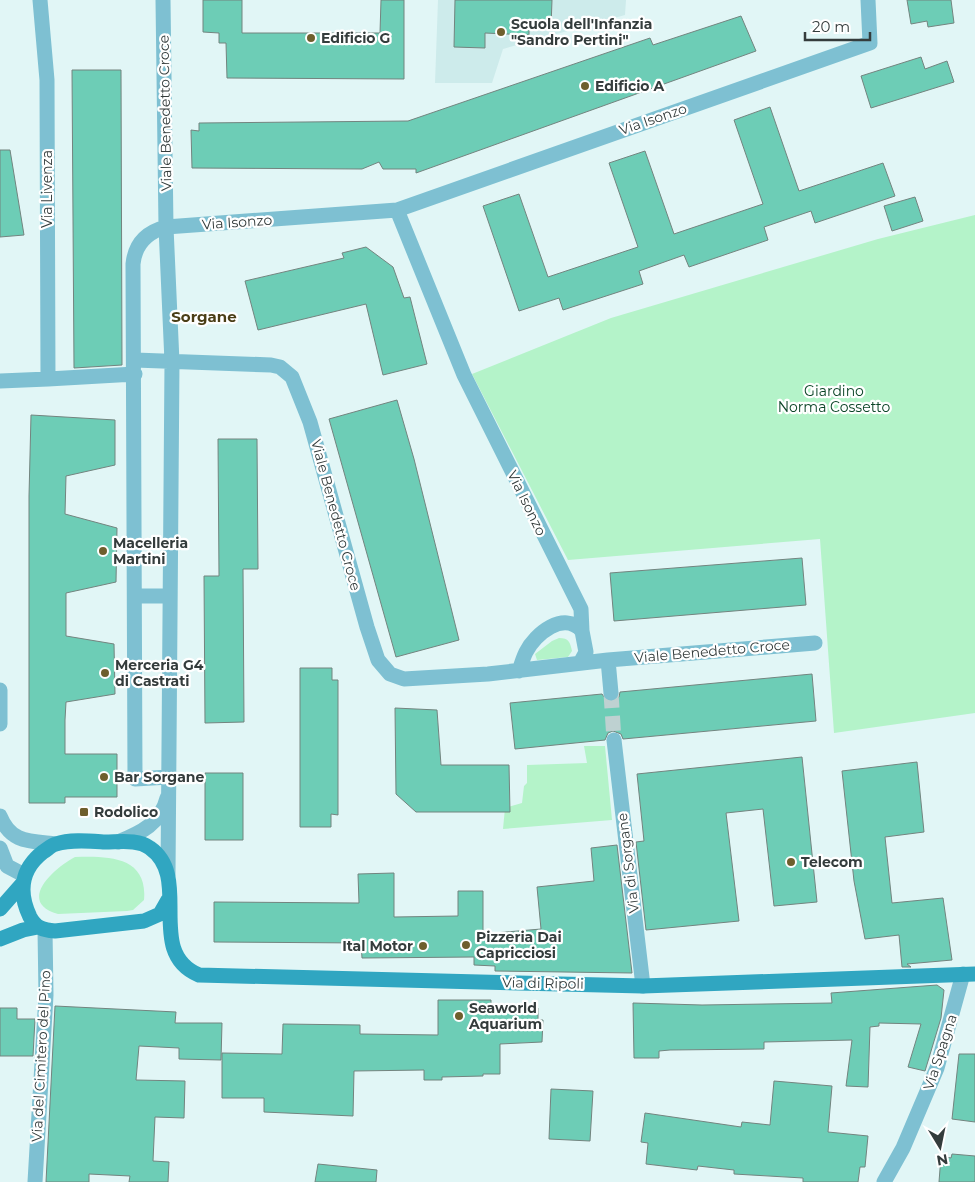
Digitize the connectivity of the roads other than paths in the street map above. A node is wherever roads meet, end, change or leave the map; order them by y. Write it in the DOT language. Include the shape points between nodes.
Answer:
graph roads {
  1 [pos="40,0"];
  2 [pos="163,0"];
  3 [pos="868,0"];
  4 [pos="396,210"];
  5 [pos="166,227"];
  6 [pos="172,362"];
  7 [pos="135,367"];
  8 [pos="48,379"];
  9 [pos="0,381"];
  10 [pos="135,596"];
  11 [pos="169,596"];
  12 [pos="582,631"];
  13 [pos="814,642"];
  14 [pos="525,653"];
  15 [pos="608,660"];
  16 [pos="580,663"];
  17 [pos="519,671"];
  18 [pos="488,674"];
  19 [pos="0,690"];
  20 [pos="611,693"];
  21 [pos="0,719"];
  22 [pos="0,724"];
  23 [pos="614,740"];
  24 [pos="169,783"];
  25 [pos="0,816"];
  26 [pos="118,842"];
  27 [pos="56,844"];
  28 [pos="0,848"];
  29 [pos="168,874"];
  30 [pos="24,879"];
  31 [pos="168,900"];
  32 [pos="0,909"];
  33 [pos="41,929"];
  34 [pos="0,939"];
  35 [pos="969,974"];
  36 [pos="643,986"];
  37 [pos="35,1182"];
  38 [pos="884,1182"];
  1 -- 8 [label="street, Via Livenza" via="46,80"];
  2 -- 5 [label="street, Viale Benedetto Croce"];
  3 -- 4 [label="street, Via Isonzo" via="870,43"];
  4 -- 5 [label="street, Via Isonzo"];
  4 -- 12 [label="street, Via Isonzo" via="464,375 581,609"];
  5 -- 6 [label="street, Viale Benedetto Croce"];
  5 -- 7 [label="street" via="148,235 134,252"];
  6 -- 7 [label="street, Viale Benedetto Croce"];
  6 -- 11 [label="street, Viale Benedetto Croce"];
  6 -- 18 [label="street, Viale Benedetto Croce" via="271,365 286,372 295,384 310,422 378,660 390,674 404,679"];
  7 -- 8 [label="street"];
  7 -- 10 [label="street"];
  8 -- 9 [label="street"];
  10 -- 11 [label="street"];
  10 -- 24 [label="street" via="135,779"];
  11 -- 24 [label="street, Viale Benedetto Croce"];
  12 -- 14 [label="street, Viale Benedetto Croce" via="570,623 555,626 543,632"];
  12 -- 16 [label="street" via="586,652"];
  13 -- 15 [label="street, Viale Benedetto Croce"];
  14 -- 17 [label="street, Viale Benedetto Croce"];
  14 -- 18 [label="street, Viale Benedetto Croce"];
  15 -- 16 [label="street, Viale Benedetto Croce"];
  15 -- 20 [label="street"];
  16 -- 17 [label="street, Viale Benedetto Croce"];
  17 -- 18 [label="street, Viale Benedetto Croce"];
  19 -- 21 [label="street"];
  21 -- 22 [label="street"];
  23 -- 36 [label="street, Via di Sorgane"];
  24 -- 26 [label="street, Viale Benedetto Croce" via="165,805 154,822 146,830"];
  24 -- 29 [label="street, Viale Benedetto Croce"];
  25 -- 27 [label="street" via="7,832 13,836"];
  26 -- 27 [label="street"];
  26 -- 29 [label="street" via="146,845 160,857"];
  27 -- 30 [label="street" via="32,862"];
  28 -- 30 [label="street" via="6,866"];
  29 -- 31 [label="street"];
  30 -- 32 [label="street"];
  30 -- 33 [label="street" via="25,903"];
  31 -- 33 [label="street" via="160,914 144,921 55,931"];
  31 -- 36 [label="street, Via di Ripoli" via="170,938 178,958 187,969 199,975"];
  33 -- 34 [label="street" via="23,930"];
  33 -- 37 [label="street, Via del Cimitero del Pino" via="46,995"];
  35 -- 36 [label="street, Via di Ripoli"];
  35 -- 38 [label="street, Via Spagna" via="938,1068 903,1148"];
}
